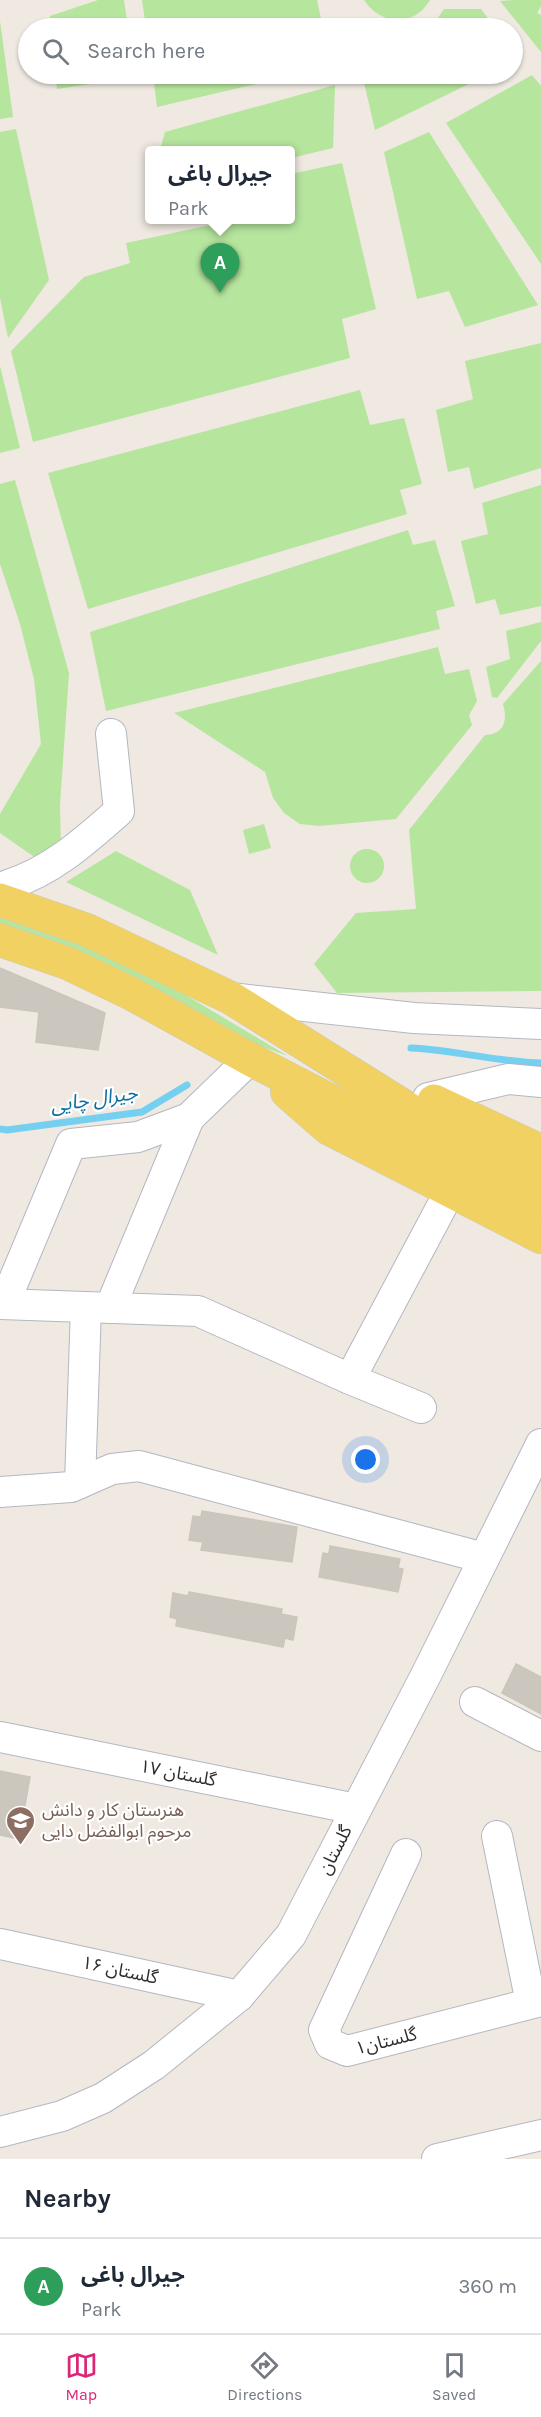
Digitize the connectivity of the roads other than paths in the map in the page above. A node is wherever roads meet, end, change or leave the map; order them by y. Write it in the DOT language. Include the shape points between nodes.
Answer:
graph roads {
  1 [pos="111,734"];
  2 [pos="3,889"];
  3 [pos="0,940"];
  4 [pos="231,998"];
  5 [pos="541,1024"];
  6 [pos="309,1047"];
  7 [pos="250,1059"];
  8 [pos="541,1082"];
  9 [pos="428,1098"];
  10 [pos="189,1118"];
  11 [pos="432,1139"];
  12 [pos="541,1151"];
  13 [pos="541,1178"];
  14 [pos="450,1191"];
  15 [pos="541,1204"];
  16 [pos="541,1237"];
  17 [pos="2,1304"];
  18 [pos="98,1308"];
  19 [pos="350,1379"];
  20 [pos="422,1408"];
  21 [pos="541,1443"];
  22 [pos="80,1483"];
  23 [pos="0,1492"];
  24 [pos="484,1558"];
  25 [pos="475,1702"];
  26 [pos="541,1736"];
  27 [pos="0,1737"];
  28 [pos="356,1809"];
  29 [pos="497,1836"];
  30 [pos="406,1854"];
  31 [pos="0,1944"];
  32 [pos="239,1996"];
  33 [pos="536,2002"];
  34 [pos="0,2132"];
  35 [pos="541,2135"];
  36 [pos="437,2159"];
  1 -- 2 [label="street" via="119,812 74,851"];
  2 -- 4 [label="main road"];
  3 -- 7 [label="main road" via="68,963"];
  4 -- 5 [label="street" via="414,1018"];
  4 -- 6 [label="main road"];
  6 -- 9 [label="main road"];
  6 -- 11 [label="main road"];
  7 -- 10 [label="street"];
  7 -- 11 [label="main road"];
  7 -- 14 [label="main road" via="328,1128"];
  8 -- 9 [label="street" via="508,1079"];
  9 -- 12 [label="main road"];
  10 -- 17 [label="street" via="138,1137 71,1144"];
  10 -- 18 [label="street"];
  11 -- 13 [label="main road"];
  11 -- 15 [label="main road"];
  14 -- 16 [label="main road"];
  14 -- 19 [label="street"];
  17 -- 18 [label="street"];
  18 -- 19 [label="street" via="198,1311"];
  18 -- 22 [label="street"];
  19 -- 20 [label="street"];
  21 -- 24 [label="street, گلستان"];
  22 -- 23 [label="street"];
  22 -- 24 [label="street" via="112,1469 139,1466"];
  24 -- 28 [label="street, گلستان"];
  25 -- 26 [label="street"];
  27 -- 28 [label="street, گلستان ۱۷"];
  28 -- 32 [label="street, گلستان" via="291,1935"];
  29 -- 33 [label="street"];
  30 -- 33 [label="street, گلستان۱" via="324,2030 330,2044 347,2051"];
  31 -- 32 [label="street, گلستان ۱۶"];
  32 -- 34 [label="street, گلستان" via="154,2065 103,2098 62,2116"];
  35 -- 36 [label="street"];
}
